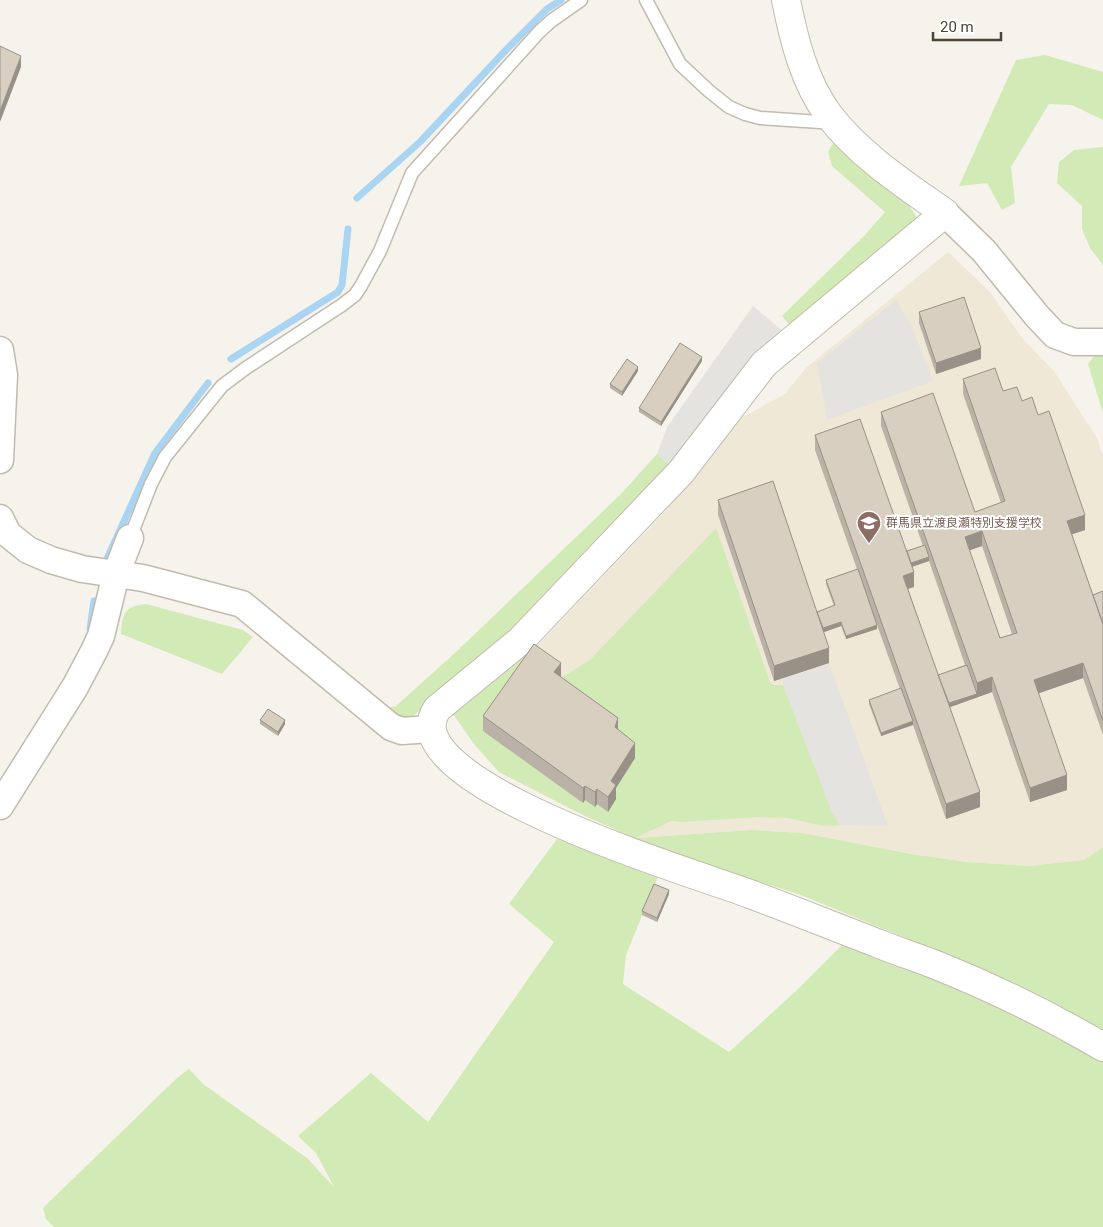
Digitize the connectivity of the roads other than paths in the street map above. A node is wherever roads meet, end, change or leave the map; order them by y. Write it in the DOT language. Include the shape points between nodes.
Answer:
graph roads {
  1 [pos="581,0"];
  2 [pos="646,0"];
  3 [pos="786,0"];
  4 [pos="832,119"];
  5 [pos="945,213"];
  6 [pos="1103,342"];
  7 [pos="0,350"];
  8 [pos="0,460"];
  9 [pos="0,518"];
  10 [pos="130,538"];
  11 [pos="116,574"];
  12 [pos="431,729"];
  13 [pos="0,806"];
  14 [pos="1103,1047"];
  1 -- 10 [label="lane" via="539,32 412,173 380,251 356,294 222,386 165,457"];
  2 -- 4 [label="lane" via="680,64 729,107 760,118 812,122"];
  3 -- 4 [label="street" via="806,73"];
  4 -- 5 [label="street" via="892,176"];
  5 -- 6 [label="street" via="984,251 1056,335 1074,342"];
  5 -- 12 [label="street" via="764,364 681,472 520,642 437,708 430,721"];
  7 -- 8 [label="street" via="4,375"];
  9 -- 11 [label="street" via="8,534 28,550 68,565"];
  10 -- 11 [label="street"];
  11 -- 12 [label="street" via="242,604 391,727 402,731"];
  11 -- 13 [label="street" via="101,636 94,651 76,687"];
  12 -- 14 [label="street" via="436,742 461,768 526,809 610,846 749,893 935,964"];
}
